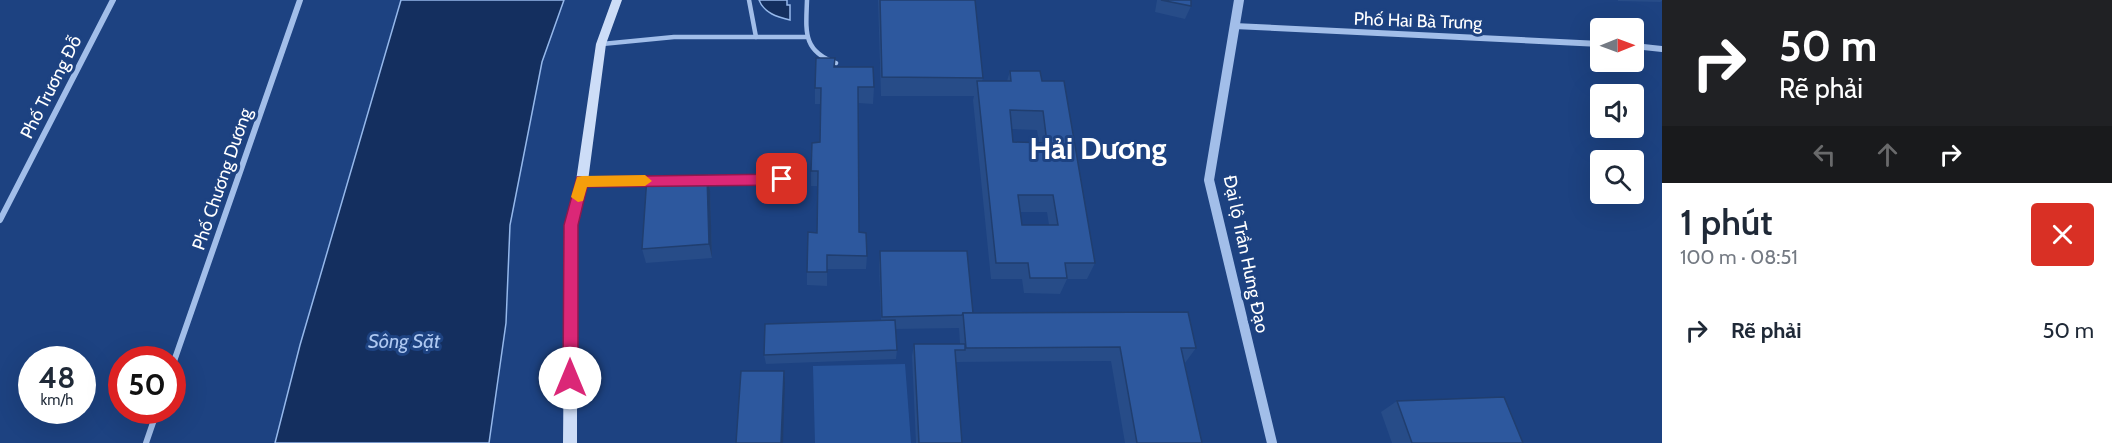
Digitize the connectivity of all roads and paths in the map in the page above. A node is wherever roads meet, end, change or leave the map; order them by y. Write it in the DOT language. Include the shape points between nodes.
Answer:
graph roads {
  1 [pos="113,0"];
  2 [pos="300,0"];
  3 [pos="616,0"];
  4 [pos="749,0"];
  5 [pos="807,0"];
  6 [pos="1239,0"];
  7 [pos="1234,26"];
  8 [pos="756,37"];
  9 [pos="806,37"];
  10 [pos="601,44"];
  11 [pos="1590,44"];
  12 [pos="1644,47"];
  13 [pos="1662,48"];
  14 [pos="836,63"];
  15 [pos="782,179"];
  16 [pos="664,180"];
  17 [pos="699,180"];
  18 [pos="582,181"];
  19 [pos="0,220"];
  20 [pos="179,346"];
  21 [pos="153,424"];
  22 [pos="146,443"];
  23 [pos="570,443"];
  24 [pos="1272,443"];
  1 -- 19 [label="street, Phố Trương Đỗ"];
  2 -- 20 [label="street, Phố Chương Dương"];
  3 -- 10 [label="main road"];
  4 -- 8 [label="lane"];
  5 -- 9 [label="lane"];
  6 -- 7 [label="street, Đại lộ Trần Hưng Đạo"];
  7 -- 11 [label="street, Phố Hai Bà Trưng"];
  7 -- 24 [label="street, Đại lộ Trần Hưng Đạo" via="1209,180"];
  8 -- 9 [label="lane"];
  8 -- 10 [label="lane" via="674,37"];
  9 -- 14 [label="lane" via="816,56"];
  10 -- 18 [label="main road"];
  12 -- 13 [label="street"];
  15 -- 17 [label="lane"];
  16 -- 18 [label="lane"];
  18 -- 23 [label="main road" via="571,225"];
  21 -- 22 [label="street"];
}
